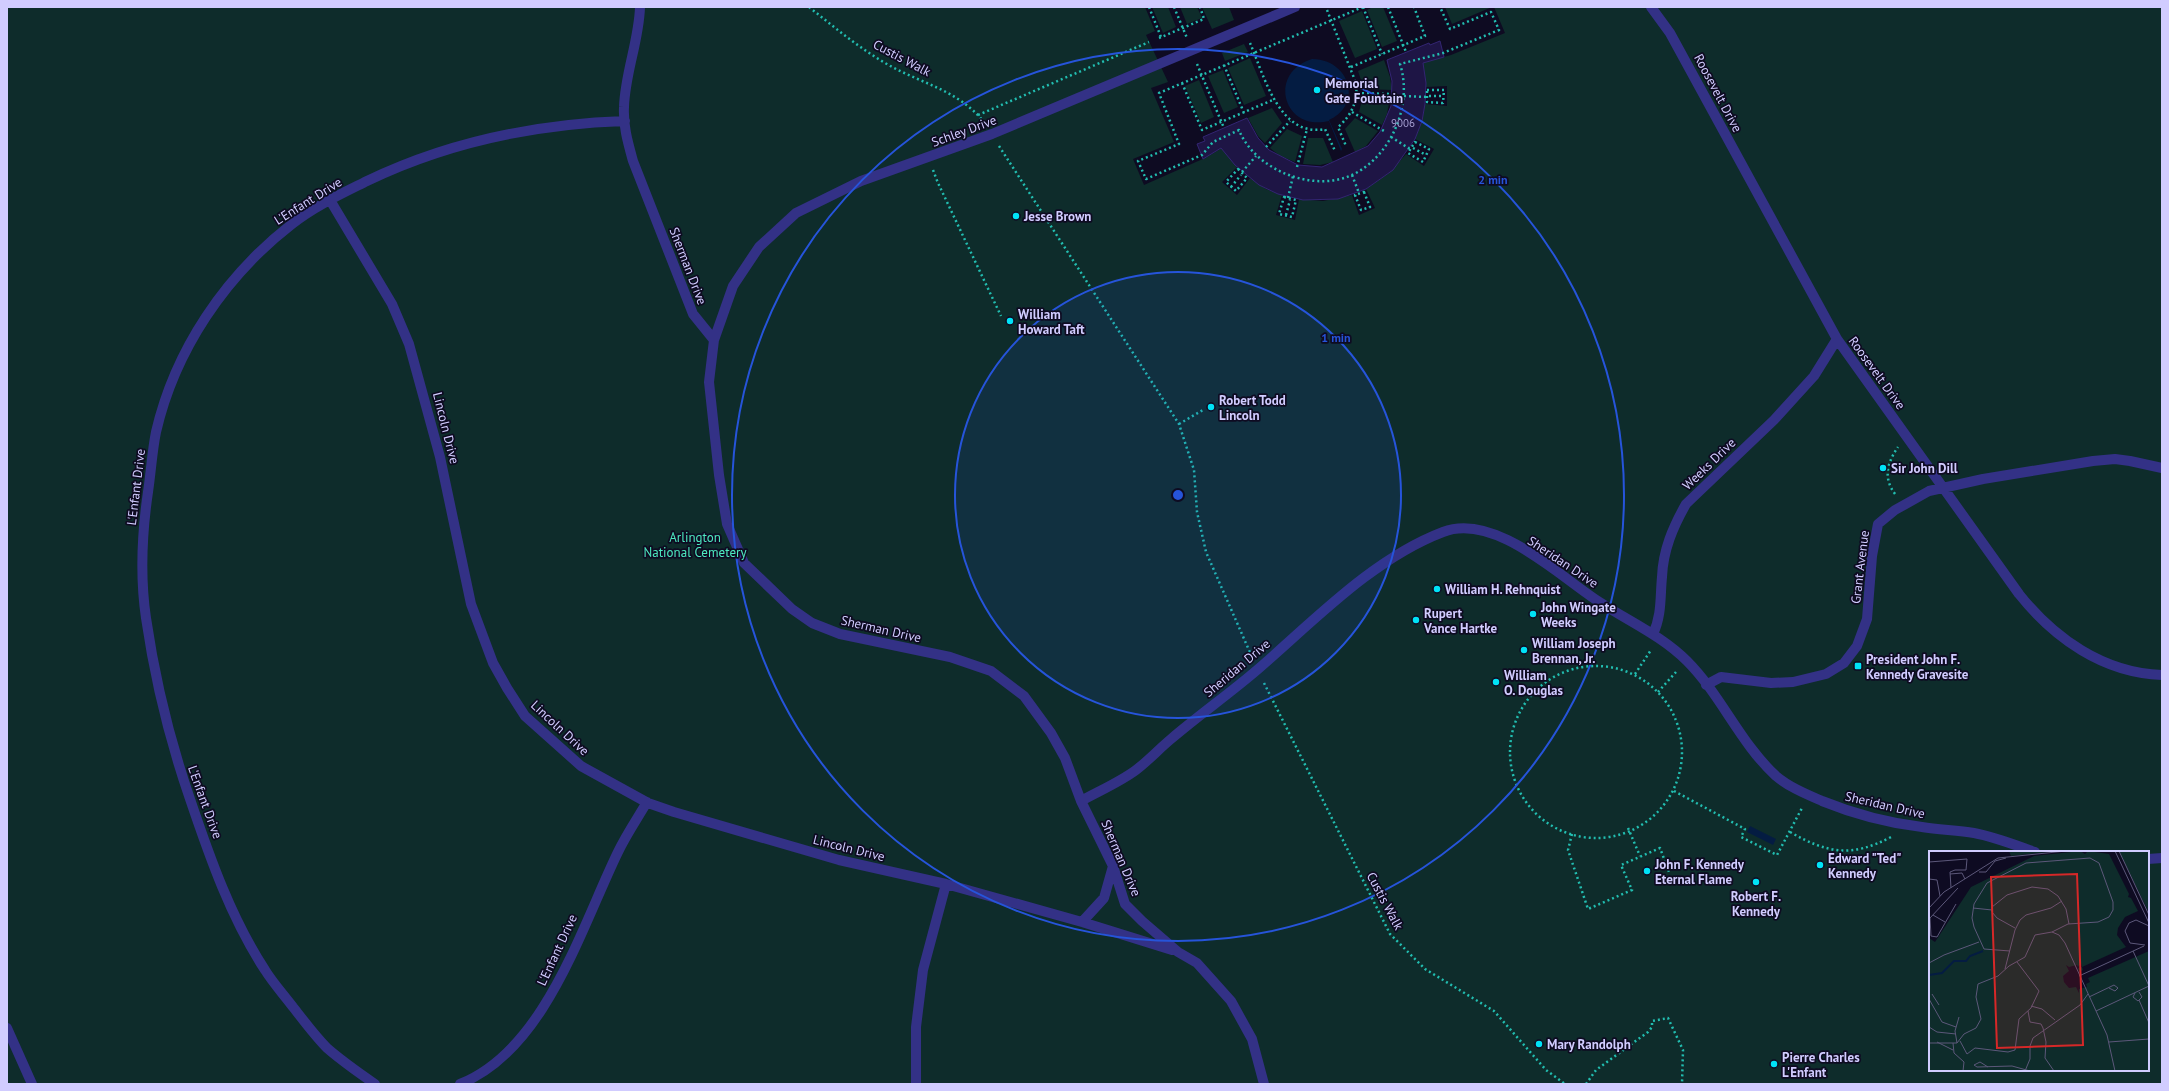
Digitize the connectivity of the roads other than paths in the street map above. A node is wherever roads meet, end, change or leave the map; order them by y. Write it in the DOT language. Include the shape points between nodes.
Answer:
graph roads {
  1 [pos="640,7"];
  2 [pos="1295,7"];
  3 [pos="1651,7"];
  4 [pos="1282,10"];
  5 [pos="625,121"];
  6 [pos="330,200"];
  7 [pos="1837,338"];
  8 [pos="714,340"];
  9 [pos="2162,468"];
  10 [pos="1944,488"];
  11 [pos="1653,634"];
  12 [pos="2162,675"];
  13 [pos="1706,685"];
  14 [pos="1081,801"];
  15 [pos="647,802"];
  16 [pos="2032,851"];
  17 [pos="2162,858"];
  18 [pos="2149,859"];
  19 [pos="1112,866"];
  20 [pos="946,884"];
  21 [pos="1082,922"];
  22 [pos="1178,952"];
  23 [pos="7,1028"];
  24 [pos="32,1084"];
  25 [pos="375,1084"];
  26 [pos="460,1084"];
  27 [pos="916,1084"];
  28 [pos="1264,1084"];
  1 -- 5 [label="lane, Sherman Drive" via="640,25 624,106"];
  2 -- 4 [label="lane, Schley Drive"];
  3 -- 7 [label="lane, Roosevelt Drive" via="1670,33"];
  4 -- 8 [label="lane, Schley Drive" via="992,134 861,181 796,213 759,247 733,286"];
  5 -- 6 [label="lane, L'Enfant Drive" via="519,131 478,140 397,167"];
  5 -- 8 [label="lane, Sherman Drive" via="626,138 633,161 693,314"];
  6 -- 15 [label="lane, Lincoln Drive" via="392,304 409,344 440,457 471,604 493,663 525,716 555,744 581,766"];
  6 -- 25 [label="lane, L'Enfant Drive" via="295,222 265,246 215,303 175,372 156,435 145,518 145,615 163,708 178,765 226,896 247,941 266,972 325,1046"];
  7 -- 10 [label="lane, Roosevelt Drive"];
  7 -- 11 [label="lane, Weeks Drive" via="1814,376 1774,420 1686,504 1666,550 1659,621"];
  8 -- 14 [label="lane, Sherman Drive" via="709,382 719,475 727,524 744,563 792,609 812,623 840,634 950,657 991,671 1024,696 1051,732 1065,758"];
  9 -- 10 [label="lane, Grant Avenue" via="2115,459 2093,461 1983,478"];
  10 -- 12 [label="lane, Roosevelt Drive" via="2019,594 2050,629 2091,656 2138,672"];
  10 -- 13 [label="lane, Grant Avenue" via="1930,491 1878,524 1872,556 1867,619 1857,646 1844,663 1826,674 1793,682 1771,683 1721,677"];
  11 -- 13 [label="lane, Sheridan Drive" via="1668,643 1689,662"];
  11 -- 14 [label="lane, Sheridan Drive" via="1602,604 1546,564 1511,543 1480,530 1457,528 1426,540 1376,570 1310,622 1258,670 1135,771"];
  13 -- 16 [label="lane, Sheridan Drive" via="1774,774 1808,796 1863,815 1916,826 1985,835"];
  14 -- 19 [label="lane, Sherman Drive"];
  15 -- 20 [label="lane, Lincoln Drive" via="838,860"];
  15 -- 26 [label="lane, L'Enfant Drive" via="618,850 556,986 538,1016 506,1053"];
  17 -- 18 [label="lane"];
  19 -- 21 [label="lane" via="1104,898"];
  19 -- 22 [label="lane, Sherman Drive" via="1125,904"];
  20 -- 21 [label="lane, Lincoln Drive"];
  20 -- 27 [label="lane" via="923,970 916,1027"];
  21 -- 22 [label="lane, Lincoln Drive"];
  22 -- 28 [label="lane, Sherman Drive" via="1197,963 1232,1001 1252,1039"];
  23 -- 24 [label="lane"];
}
